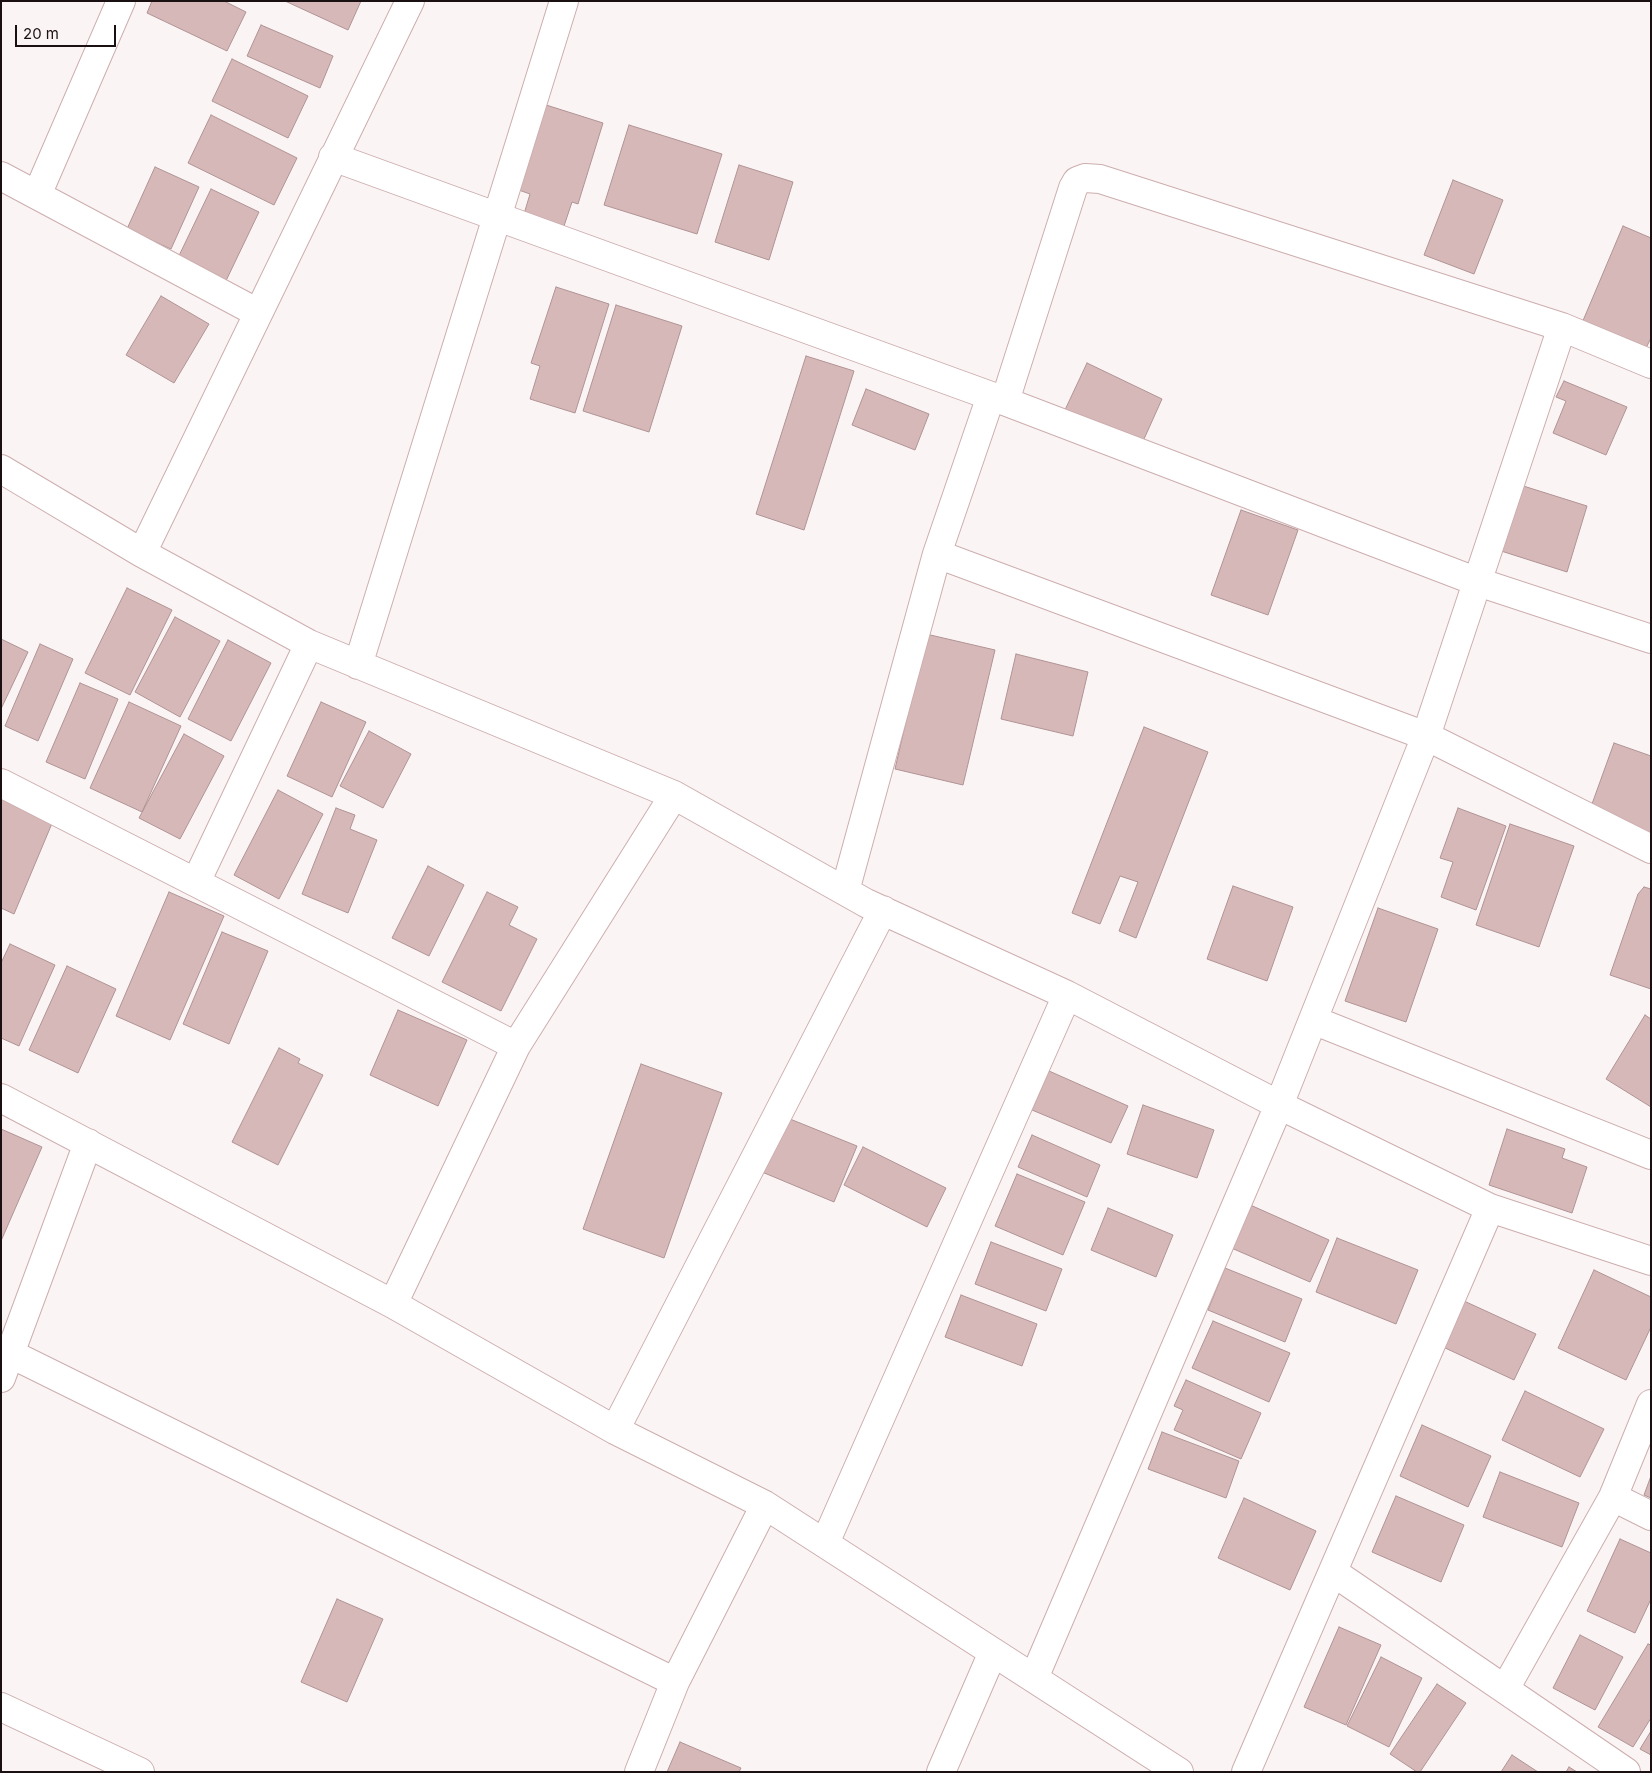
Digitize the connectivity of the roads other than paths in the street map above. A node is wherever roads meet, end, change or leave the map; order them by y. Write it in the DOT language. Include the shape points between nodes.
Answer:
graph roads {
  1 [pos="121,1"];
  2 [pos="410,1"];
  3 [pos="564,1"];
  4 [pos="333,157"];
  5 [pos="1,176"];
  6 [pos="37,195"];
  7 [pos="498,217"];
  8 [pos="258,313"];
  9 [pos="1562,327"];
  10 [pos="1651,364"];
  11 [pos="998,398"];
  12 [pos="1,470"];
  13 [pos="142,553"];
  14 [pos="936,554"];
  15 [pos="1478,582"];
  16 [pos="1651,639"];
  17 [pos="310,644"];
  18 [pos="358,664"];
  19 [pos="1426,736"];
  20 [pos="1,783"];
  21 [pos="674,795"];
  22 [pos="1651,849"];
  23 [pos="196,882"];
  24 [pos="845,891"];
  25 [pos="883,910"];
  26 [pos="1067,995"];
  27 [pos="1313,1020"];
  28 [pos="516,1046"];
  29 [pos="1,1098"];
  30 [pos="1279,1105"];
  31 [pos="88,1143"];
  32 [pos="1651,1155"];
  33 [pos="1490,1208"];
  34 [pos="1651,1261"];
  35 [pos="393,1304"];
  36 [pos="6,1366"];
  37 [pos="1651,1404"];
  38 [pos="615,1430"];
  39 [pos="1613,1497"];
  40 [pos="765,1505"];
  41 [pos="1651,1516"];
  42 [pos="825,1543"];
  43 [pos="1333,1572"];
  44 [pos="993,1652"];
  45 [pos="1034,1678"];
  46 [pos="675,1682"];
  47 [pos="1505,1689"];
  48 [pos="1,1706"];
  49 [pos="140,1772"];
  50 [pos="639,1772"];
  51 [pos="941,1772"];
  52 [pos="1179,1772"];
  53 [pos="1246,1772"];
  54 [pos="1626,1772"];
  1 -- 6 [label="street"];
  2 -- 4 [label="street"];
  3 -- 7 [label="street"];
  4 -- 7 [label="street"];
  4 -- 8 [label="street"];
  5 -- 6 [label="street"];
  6 -- 8 [label="street"];
  7 -- 11 [label="street"];
  7 -- 18 [label="street"];
  8 -- 13 [label="street"];
  9 -- 10 [label="street"];
  9 -- 11 [label="street" via="1100,179 1085,178 1077,181 1073,188"];
  9 -- 15 [label="street"];
  11 -- 14 [label="street"];
  11 -- 15 [label="street"];
  12 -- 13 [label="street"];
  13 -- 17 [label="street"];
  14 -- 19 [label="street"];
  14 -- 24 [label="street"];
  15 -- 16 [label="street"];
  15 -- 19 [label="street"];
  17 -- 18 [label="street"];
  17 -- 23 [label="street"];
  18 -- 21 [label="street"];
  19 -- 22 [label="street"];
  19 -- 27 [label="street"];
  20 -- 23 [label="street"];
  21 -- 24 [label="street"];
  21 -- 28 [label="street"];
  23 -- 28 [label="street"];
  24 -- 25 [label="street"];
  25 -- 26 [label="street"];
  25 -- 38 [label="street"];
  26 -- 30 [label="street"];
  26 -- 42 [label="street"];
  27 -- 30 [label="street"];
  27 -- 32 [label="street"];
  28 -- 35 [label="street"];
  29 -- 31 [label="street"];
  30 -- 33 [label="street"];
  30 -- 45 [label="street"];
  31 -- 35 [label="street"];
  31 -- 36 [label="street"];
  33 -- 34 [label="street"];
  33 -- 43 [label="street"];
  35 -- 38 [label="street"];
  36 -- 46 [label="street"];
  37 -- 39 [label="street"];
  38 -- 40 [label="street"];
  39 -- 41 [label="street"];
  39 -- 47 [label="street"];
  40 -- 42 [label="street"];
  40 -- 46 [label="street"];
  42 -- 44 [label="street"];
  43 -- 47 [label="street"];
  43 -- 53 [label="street"];
  44 -- 45 [label="street"];
  44 -- 51 [label="street"];
  45 -- 52 [label="street"];
  46 -- 50 [label="street"];
  47 -- 54 [label="street"];
  48 -- 49 [label="street"];
}
